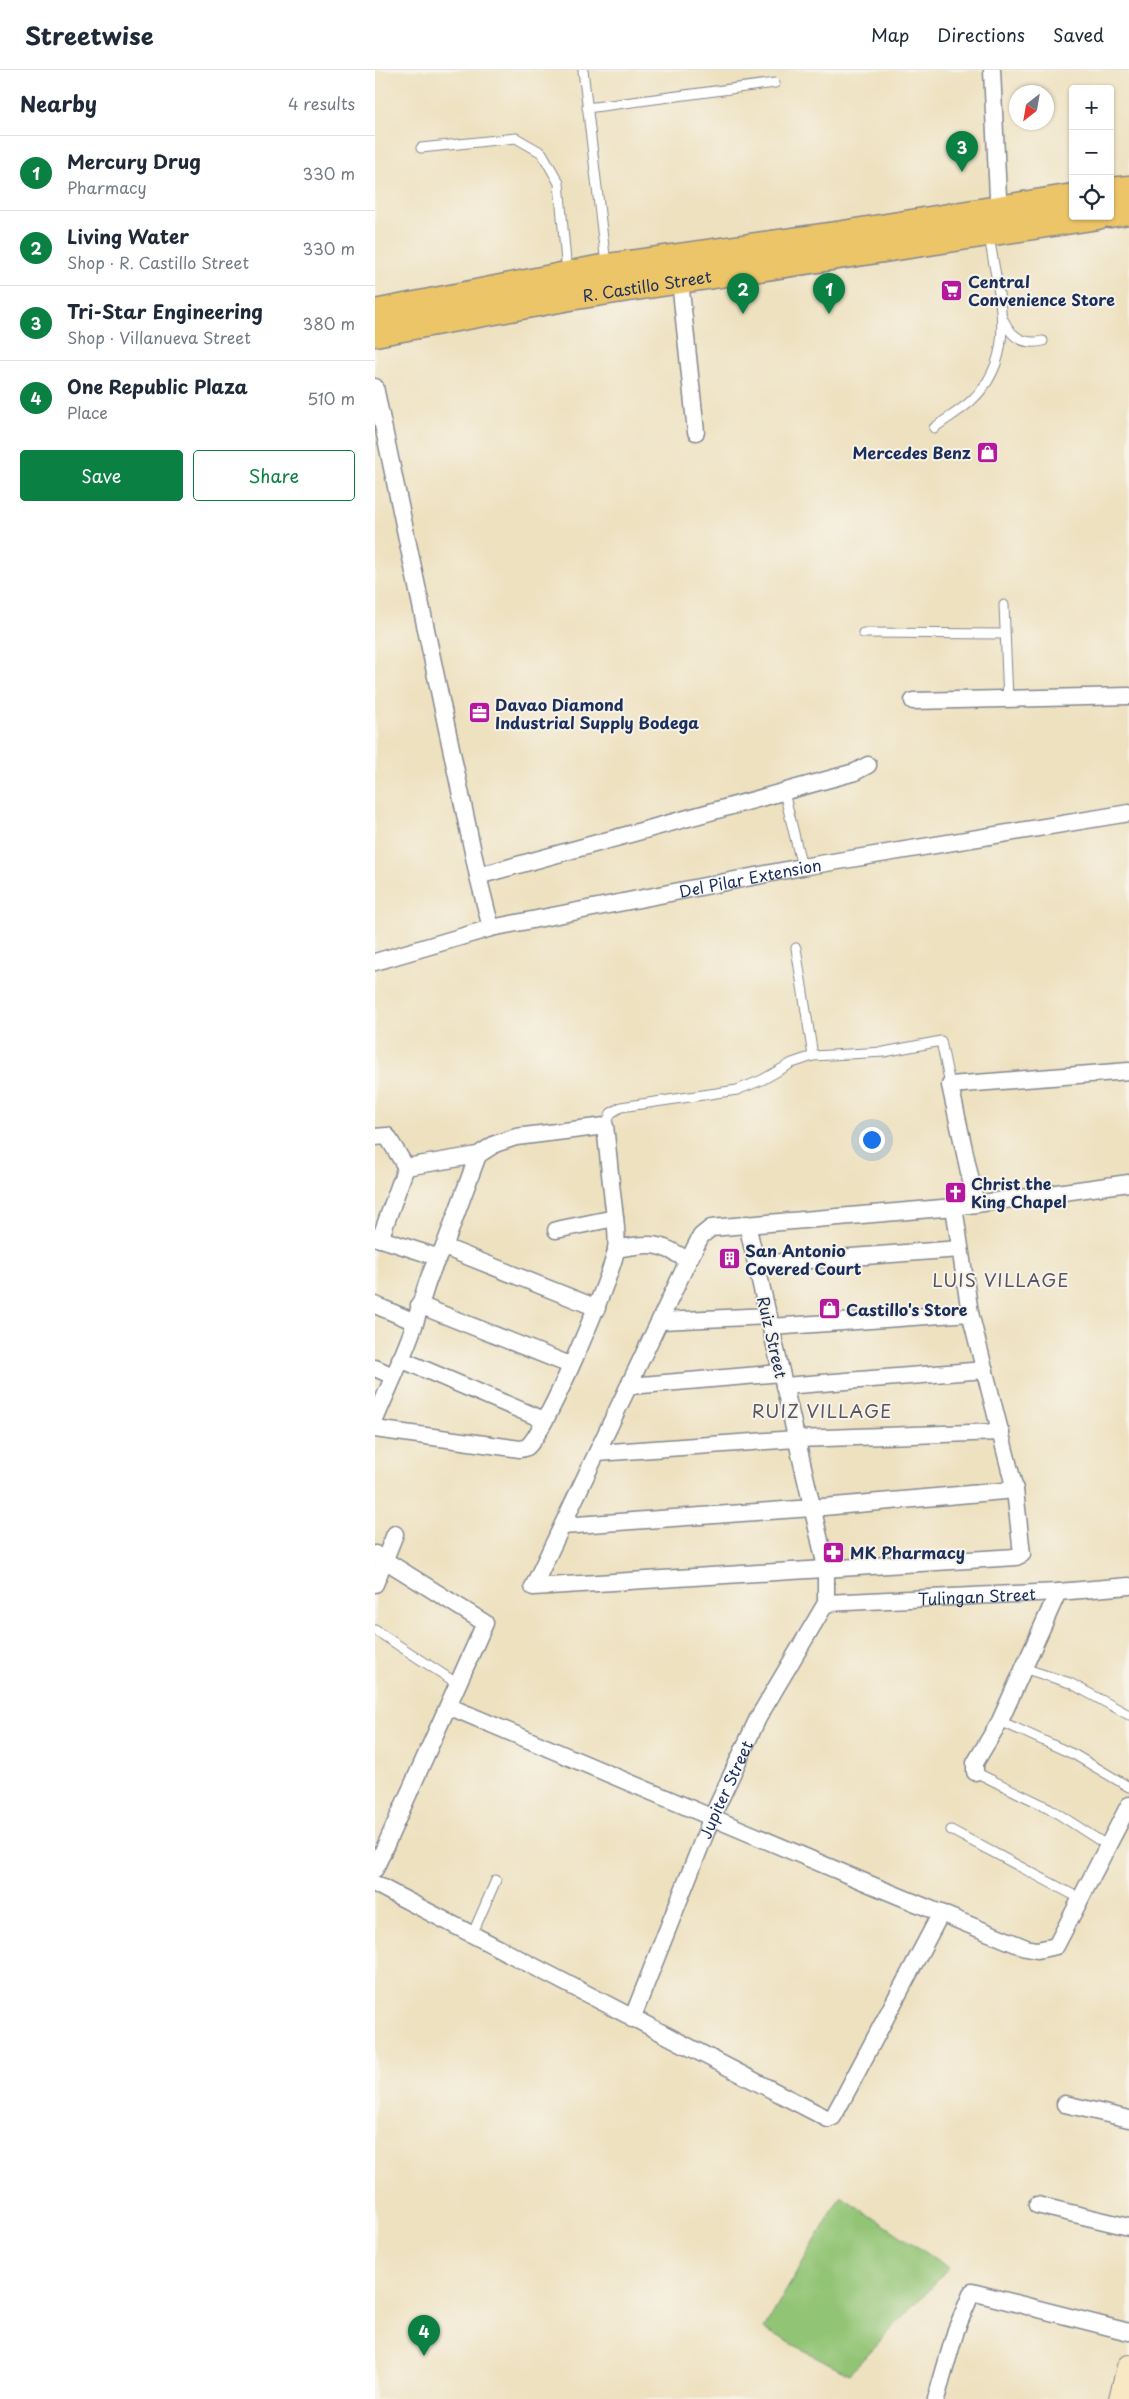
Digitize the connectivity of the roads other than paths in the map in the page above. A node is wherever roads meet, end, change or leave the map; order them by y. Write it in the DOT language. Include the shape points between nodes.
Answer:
graph roads {
  1 [pos="583,70"];
  2 [pos="992,70"];
  3 [pos="775,83"];
  4 [pos="587,108"];
  5 [pos="421,148"];
  6 [pos="1129,188"];
  7 [pos="1114,191"];
  8 [pos="1069,198"];
  9 [pos="1129,211"];
  10 [pos="1114,213"];
  11 [pos="1069,219"];
  12 [pos="996,225"];
  13 [pos="844,245"];
  14 [pos="607,267"];
  15 [pos="680,281"];
  16 [pos="568,286"];
  17 [pos="375,313"];
  18 [pos="1002,317"];
  19 [pos="375,333"];
  20 [pos="1043,341"];
  21 [pos="375,387"];
  22 [pos="934,428"];
  23 [pos="696,432"];
  24 [pos="1004,605"];
  25 [pos="863,634"];
  26 [pos="1005,634"];
  27 [pos="1129,696"];
  28 [pos="1008,700"];
  29 [pos="913,701"];
  30 [pos="868,765"];
  31 [pos="783,792"];
  32 [pos="1129,813"];
  33 [pos="802,867"];
  34 [pos="478,876"];
  35 [pos="491,928"];
  36 [pos="796,948"];
  37 [pos="375,962"];
  38 [pos="813,1056"];
  39 [pos="1129,1071"];
  40 [pos="950,1085"];
  41 [pos="605,1126"];
  42 [pos="375,1137"];
  43 [pos="478,1155"];
  44 [pos="406,1167"];
  45 [pos="1129,1183"];
  46 [pos="976,1204"];
  47 [pos="954,1207"];
  48 [pos="615,1218"];
  49 [pos="747,1224"];
  50 [pos="556,1230"];
  51 [pos="377,1238"];
  52 [pos="616,1249"];
  53 [pos="960,1249"];
  54 [pos="441,1252"];
  55 [pos="688,1261"];
  56 [pos="756,1264"];
  57 [pos="375,1304"];
  58 [pos="419,1305"];
  59 [pos="597,1308"];
  60 [pos="970,1313"];
  61 [pos="770,1321"];
  62 [pos="415,1322"];
  63 [pos="661,1322"];
  64 [pos="400,1359"];
  65 [pos="570,1365"];
  66 [pos="375,1368"];
  67 [pos="985,1370"];
  68 [pos="393,1376"];
  69 [pos="783,1379"];
  70 [pos="630,1386"];
  71 [pos="375,1420"];
  72 [pos="544,1420"];
  73 [pos="375,1429"];
  74 [pos="1001,1432"];
  75 [pos="796,1439"];
  76 [pos="597,1454"];
  77 [pos="1015,1490"];
  78 [pos="812,1508"];
  79 [pos="563,1526"];
  80 [pos="395,1534"];
  81 [pos="380,1557"];
  82 [pos="825,1567"];
  83 [pos="375,1584"];
  84 [pos="1129,1586"];
  85 [pos="1058,1592"];
  86 [pos="825,1603"];
  87 [pos="375,1630"];
  88 [pos="1023,1668"];
  89 [pos="458,1684"];
  90 [pos="448,1706"];
  91 [pos="1129,1715"];
  92 [pos="1000,1721"];
  93 [pos="975,1772"];
  94 [pos="1129,1787"];
  95 [pos="1129,1805"];
  96 [pos="712,1817"];
  97 [pos="951,1830"];
  98 [pos="1108,1846"];
  99 [pos="375,1869"];
  100 [pos="496,1880"];
  101 [pos="375,1884"];
  102 [pos="1081,1899"];
  103 [pos="941,1913"];
  104 [pos="471,1935"];
  105 [pos="631,2019"];
  106 [pos="1065,2104"];
  107 [pos="1129,2119"];
  108 [pos="1037,2205"];
  109 [pos="1129,2227"];
  110 [pos="1129,2332"];
  111 [pos="1129,2367"];
  112 [pos="936,2399"];
  113 [pos="1121,2399"];
  1 -- 4 [label="lane"];
  2 -- 12 [label="street"];
  3 -- 4 [label="lane"];
  4 -- 14 [label="lane"];
  5 -- 16 [label="lane" via="516,138 542,153 559,183"];
  6 -- 7 [label="main road"];
  8 -- 12 [label="main road, R. Castillo Street"];
  9 -- 10 [label="main road"];
  11 -- 12 [label="main road, R. Castillo Street"];
  12 -- 13 [label="main road, R. Castillo Street"];
  12 -- 18 [label="lane"];
  13 -- 14 [label="main road, R. Castillo Street"];
  13 -- 15 [label="main road, R. Castillo Street"];
  14 -- 16 [label="main road, R. Castillo Street"];
  15 -- 16 [label="main road, R. Castillo Street"];
  15 -- 23 [label="street"];
  16 -- 17 [label="main road, R. Castillo Street"];
  16 -- 19 [label="main road, R. Castillo Street"];
  18 -- 20 [label="lane" via="1010,333 1020,340 1030,343"];
  18 -- 22 [label="lane" via="1003,344 994,370 983,388 970,402"];
  21 -- 34 [label="street"];
  24 -- 26 [label="lane"];
  25 -- 26 [label="lane"];
  26 -- 28 [label="lane"];
  27 -- 28 [label="street"];
  28 -- 29 [label="street"];
  30 -- 31 [label="street" via="855,772"];
  31 -- 33 [label="lane"];
  31 -- 34 [label="street"];
  32 -- 33 [label="street, Del Pilar Extension"];
  33 -- 35 [label="street, Del Pilar Extension"];
  34 -- 35 [label="street"];
  35 -- 37 [label="street, Del Pilar Extension"];
  36 -- 38 [label="lane"];
  38 -- 40 [label="lane" via="884,1052 941,1041"];
  38 -- 41 [label="lane" via="737,1090 621,1107 611,1113"];
  39 -- 40 [label="street"];
  40 -- 46 [label="street"];
  41 -- 43 [label="street" via="516,1137 495,1144"];
  41 -- 48 [label="street"];
  42 -- 44 [label="street" via="387,1136"];
  43 -- 44 [label="street"];
  43 -- 54 [label="street"];
  44 -- 51 [label="street"];
  45 -- 46 [label="street"];
  46 -- 47 [label="street"];
  47 -- 49 [label="street"];
  47 -- 53 [label="street"];
  48 -- 50 [label="street"];
  48 -- 52 [label="street"];
  49 -- 55 [label="street" via="711,1228 701,1236"];
  49 -- 56 [label="street, Ruiz Street"];
  51 -- 54 [label="street"];
  52 -- 55 [label="street" via="641,1244 660,1245 671,1248"];
  52 -- 59 [label="street"];
  53 -- 56 [label="street"];
  53 -- 60 [label="street"];
  54 -- 58 [label="street"];
  54 -- 59 [label="street"];
  55 -- 63 [label="street"];
  56 -- 61 [label="street, Ruiz Street"];
  57 -- 62 [label="street"];
  58 -- 62 [label="street"];
  58 -- 65 [label="street"];
  59 -- 65 [label="street"];
  60 -- 61 [label="street"];
  60 -- 67 [label="street"];
  61 -- 63 [label="street"];
  61 -- 69 [label="street, Ruiz Street"];
  62 -- 64 [label="street"];
  63 -- 70 [label="street"];
  64 -- 68 [label="street"];
  64 -- 72 [label="street"];
  65 -- 72 [label="street"];
  66 -- 68 [label="street"];
  67 -- 69 [label="street"];
  67 -- 74 [label="street"];
  68 -- 71 [label="street"];
  69 -- 70 [label="street"];
  69 -- 75 [label="street, Ruiz Street"];
  70 -- 76 [label="street"];
  72 -- 73 [label="street" via="528,1446 520,1449"];
  74 -- 75 [label="street"];
  74 -- 77 [label="street"];
  75 -- 76 [label="street"];
  75 -- 78 [label="street, Ruiz Street"];
  76 -- 79 [label="street"];
  77 -- 78 [label="street"];
  77 -- 82 [label="street" via="1022,1554 1016,1557"];
  78 -- 79 [label="street"];
  78 -- 82 [label="street, Ruiz Street"];
  79 -- 82 [label="street" via="533,1587"];
  80 -- 81 [label="street"];
  81 -- 83 [label="street"];
  81 -- 89 [label="street" via="485,1623"];
  82 -- 86 [label="street"];
  84 -- 85 [label="street, Tulingan Street"];
  85 -- 86 [label="street, Tulingan Street"];
  85 -- 88 [label="street"];
  86 -- 96 [label="street, Jupiter Street" via="765,1704"];
  87 -- 89 [label="lane"];
  88 -- 91 [label="lane" via="1070,1683"];
  88 -- 92 [label="street"];
  89 -- 90 [label="street"];
  90 -- 96 [label="street"];
  90 -- 99 [label="street"];
  92 -- 93 [label="street" via="975,1764"];
  92 -- 94 [label="lane" via="1075,1755"];
  93 -- 98 [label="lane" via="1049,1808"];
  95 -- 98 [label="street"];
  96 -- 103 [label="street"];
  96 -- 105 [label="street, Jupiter Street"];
  97 -- 102 [label="lane"];
  98 -- 102 [label="street"];
  100 -- 104 [label="lane"];
  101 -- 104 [label="street"];
  102 -- 103 [label="street" via="1056,1946 1049,1949 1026,1948"];
  103 -- 105 [label="street" via="830,2119"];
  104 -- 105 [label="street"];
  106 -- 107 [label="street"];
  108 -- 109 [label="street"];
  110 -- 112 [label="street" via="972,2292 956,2330"];
  111 -- 113 [label="street"];
}
